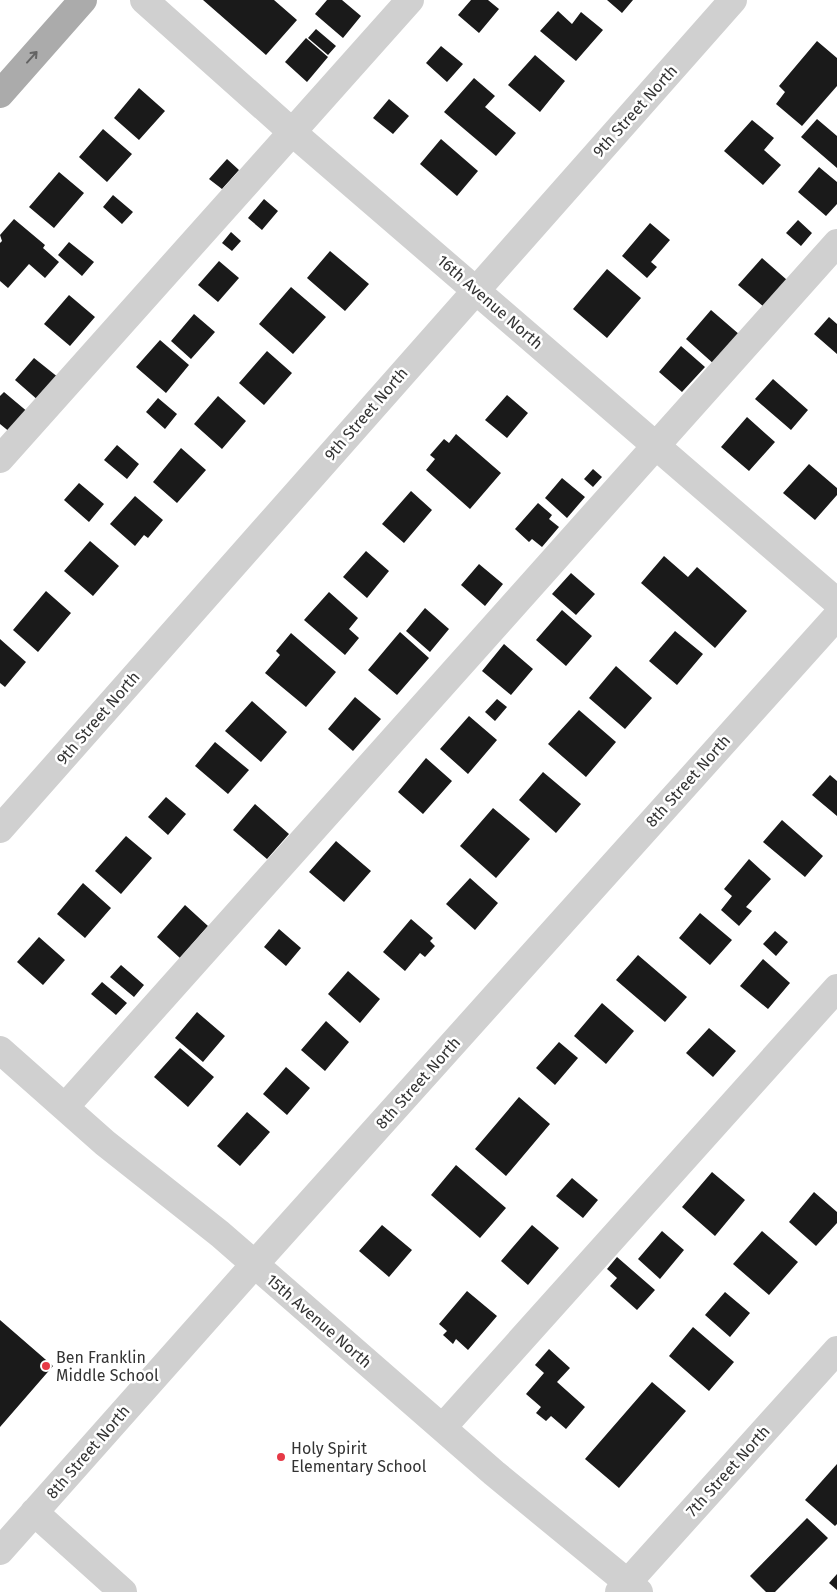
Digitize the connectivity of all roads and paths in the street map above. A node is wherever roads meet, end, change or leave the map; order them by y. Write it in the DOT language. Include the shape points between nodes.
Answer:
graph roads {
  1 [pos="83,0"];
  2 [pos="144,0"];
  3 [pos="410,0"];
  4 [pos="733,0"];
  5 [pos="0,94"];
  6 [pos="292,132"];
  7 [pos="837,243"];
  8 [pos="476,290"];
  9 [pos="657,445"];
  10 [pos="0,458"];
  11 [pos="837,602"];
  12 [pos="837,616"];
  13 [pos="0,829"];
  14 [pos="837,988"];
  15 [pos="0,1050"];
  16 [pos="65,1108"];
  17 [pos="254,1265"];
  18 [pos="837,1350"];
  19 [pos="443,1427"];
  20 [pos="34,1512"];
  21 [pos="0,1551"];
  22 [pos="629,1589"];
  23 [pos="123,1592"];
  5 -- 1 [label="main road, one-way"];
  2 -- 6 [label="street, 16th Avenue North"];
  3 -- 6 [label="street"];
  4 -- 8 [label="street, 9th Street North"];
  6 -- 8 [label="street, 16th Avenue North"];
  6 -- 10 [label="street"];
  7 -- 9 [label="street"];
  8 -- 9 [label="street, 16th Avenue North"];
  8 -- 13 [label="street, 9th Street North"];
  9 -- 11 [label="street, 16th Avenue North"];
  9 -- 16 [label="street"];
  12 -- 17 [label="street, 8th Street North"];
  14 -- 19 [label="street"];
  15 -- 16 [label="street, 15th Avenue North"];
  16 -- 17 [label="street, 15th Avenue North"];
  17 -- 19 [label="street, 15th Avenue North"];
  17 -- 20 [label="street, 8th Street North"];
  18 -- 22 [label="street, 7th Street North"];
  19 -- 22 [label="street, 15th Avenue North"];
  20 -- 21 [label="street, 8th Street North"];
  20 -- 23 [label="street"];
}
